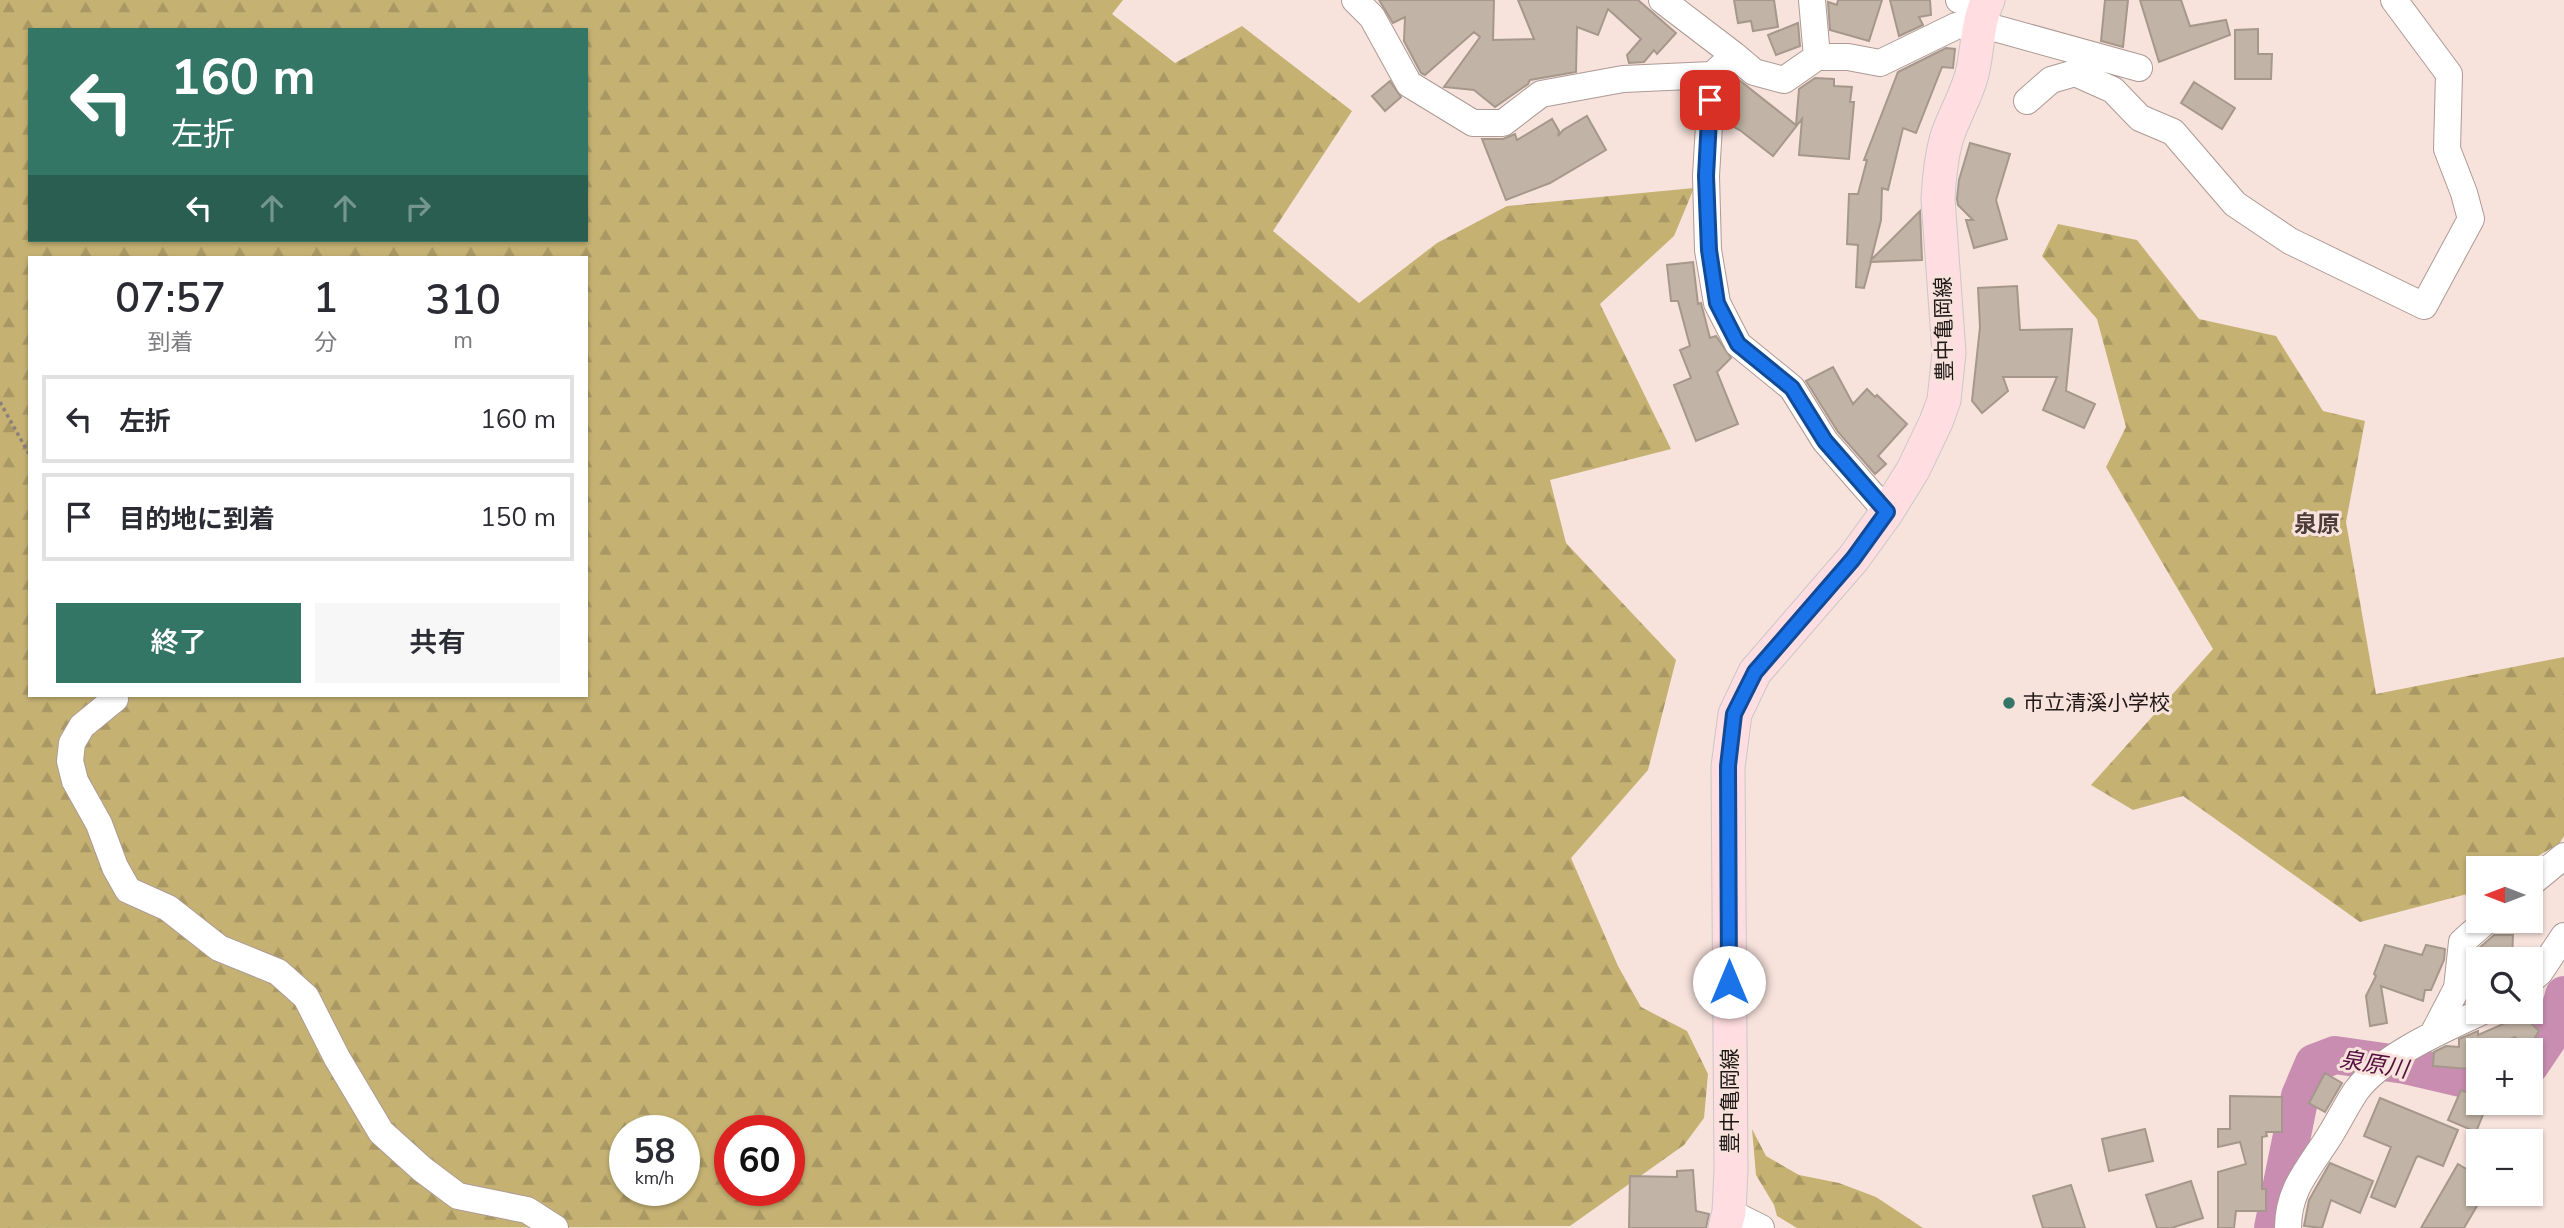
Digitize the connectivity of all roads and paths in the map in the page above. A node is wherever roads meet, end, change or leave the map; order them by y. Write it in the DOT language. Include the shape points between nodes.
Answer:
graph roads {
  1 [pos="1354,0"];
  2 [pos="1662,0"];
  3 [pos="1812,0"];
  4 [pos="2394,0"];
  5 [pos="1978,9"];
  6 [pos="1734,55"];
  7 [pos="1817,57"];
  8 [pos="2139,68"];
  9 [pos="1712,75"];
  10 [pos="2027,101"];
  11 [pos="0,402"];
  12 [pos="28,452"];
  13 [pos="1887,512"];
  14 [pos="115,699"];
  15 [pos="2564,856"];
  16 [pos="2543,873"];
  17 [pos="2472,933"];
  18 [pos="2564,936"];
  19 [pos="2543,968"];
  20 [pos="2466,1019"];
  21 [pos="2432,1034"];
  22 [pos="1727,1220"];
  23 [pos="555,1228"];
  24 [pos="1761,1228"];
  25 [pos="2288,1228"];
  1 -- 9 [label="street" via="1372,17 1409,84 1473,123 1503,123 1541,94 1623,79"];
  2 -- 6 [label="street"];
  3 -- 7 [label="street"];
  4 -- 10 [label="street" via="2449,74 2447,149 2471,219 2424,306 2290,241 2246,212 2173,132 2140,118 2113,90 2075,73 2051,80"];
  5 -- 7 [label="street" via="1956,26 1880,63"];
  5 -- 8 [label="street"];
  5 -- 13 [label="main road, 豊中亀岡線" via="1978,50 1970,83 1946,140 1939,176 1949,353 1944,400 1925,447"];
  6 -- 7 [label="street" via="1754,72 1784,80"];
  6 -- 9 [label="street"];
  9 -- 13 [label="street" via="1706,176 1717,303 1738,344 1792,388 1825,441"];
  11 -- 12 [label="path"];
  13 -- 22 [label="main road, 豊中亀岡線" via="1853,559 1755,672 1734,714 1728,766"];
  14 -- 23 [label="street" via="82,726 72,743 70,761 75,781 128,890 168,908 219,948 278,972 306,997 381,1132 422,1169 458,1196 527,1210"];
  15 -- 16 [label="street"];
  17 -- 21 [label="street" via="2462,942 2457,988"];
  18 -- 19 [label="street"];
  20 -- 21 [label="street"];
  21 -- 25 [label="street" via="2388,1062 2357,1090 2295,1186"];
  22 -- 24 [label="street"];
}
